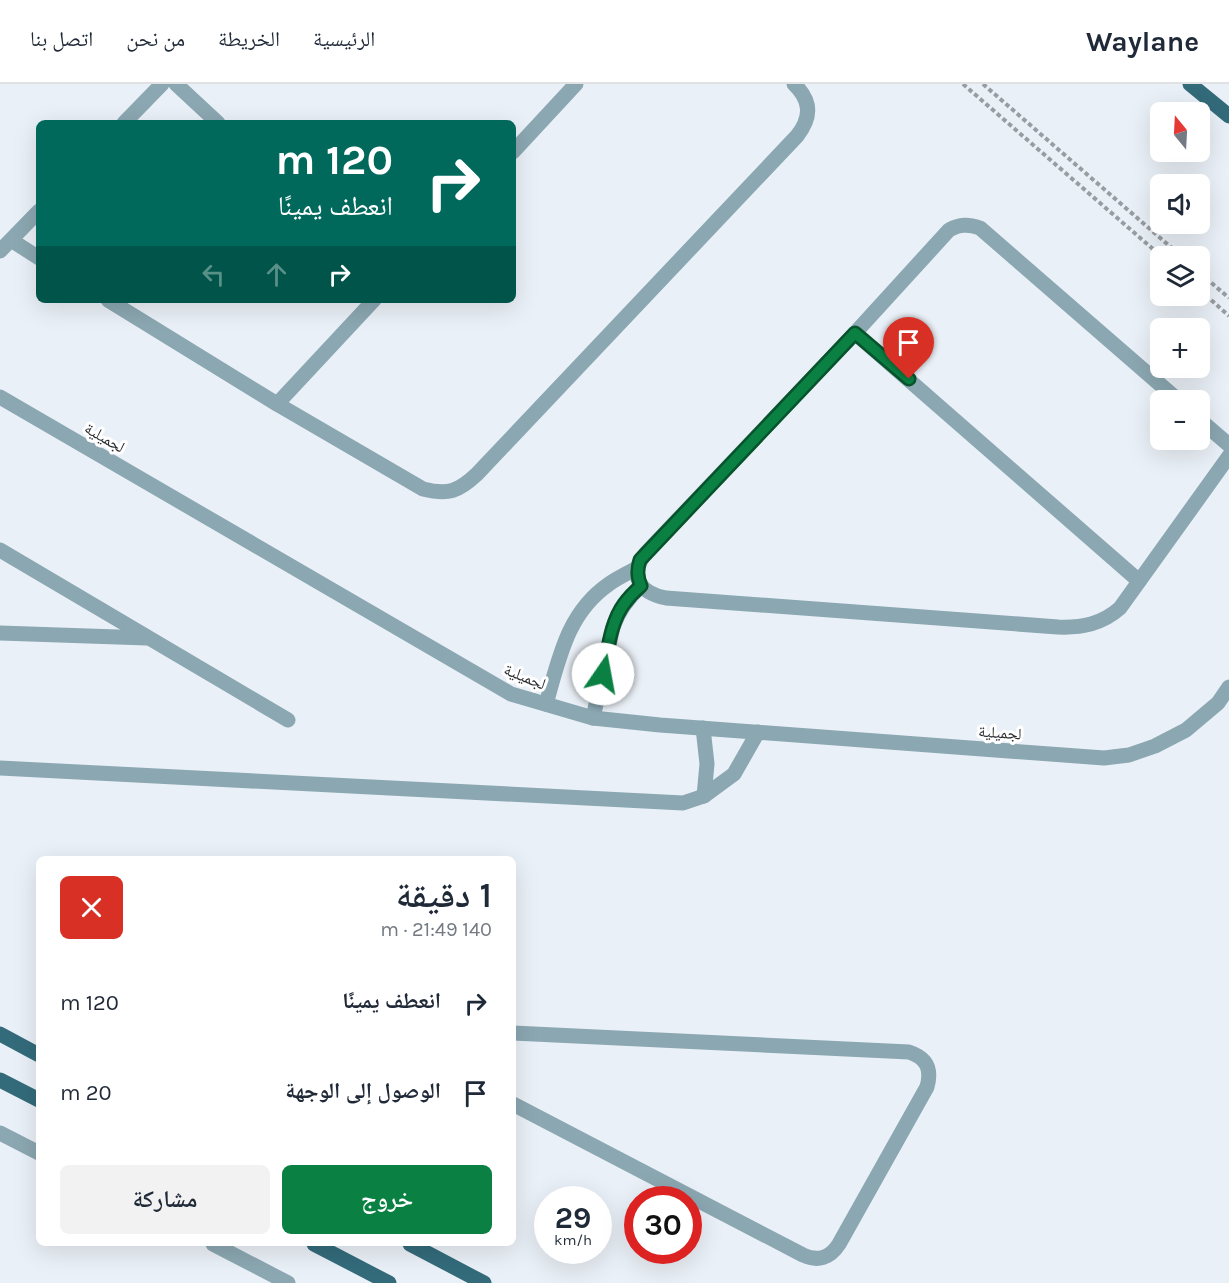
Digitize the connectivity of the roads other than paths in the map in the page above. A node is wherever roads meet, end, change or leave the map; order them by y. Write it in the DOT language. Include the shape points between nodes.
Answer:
graph roads {
  1 [pos="162,84"];
  2 [pos="176,84"];
  3 [pos="576,84"];
  4 [pos="794,84"];
  5 [pos="1190,84"];
  6 [pos="1229,116"];
  7 [pos="127,120"];
  8 [pos="215,120"];
  9 [pos="516,149"];
  10 [pos="36,214"];
  11 [pos="5,246"];
  12 [pos="36,257"];
  13 [pos="113,303"];
  14 [pos="371,303"];
  15 [pos="855,333"];
  16 [pos="1166,390"];
  17 [pos="0,396"];
  18 [pos="277,404"];
  19 [pos="1210,429"];
  20 [pos="1229,445"];
  21 [pos="1229,456"];
  22 [pos="0,550"];
  23 [pos="637,568"];
  24 [pos="1139,581"];
  25 [pos="641,586"];
  26 [pos="0,633"];
  27 [pos="149,638"];
  28 [pos="1229,687"];
  29 [pos="546,705"];
  30 [pos="593,718"];
  31 [pos="288,720"];
  32 [pos="703,728"];
  33 [pos="758,732"];
  34 [pos="0,768"];
  35 [pos="704,796"];
  36 [pos="516,1033"];
  37 [pos="0,1034"];
  38 [pos="36,1052"];
  39 [pos="0,1080"];
  40 [pos="36,1098"];
  41 [pos="516,1106"];
  42 [pos="0,1133"];
  43 [pos="36,1151"];
  44 [pos="217,1246"];
  45 [pos="318,1246"];
  46 [pos="414,1246"];
  47 [pos="288,1283"];
  48 [pos="389,1283"];
  49 [pos="484,1283"];
  1 -- 7 [label="street"];
  2 -- 8 [label="street"];
  3 -- 9 [label="street"];
  4 -- 18 [label="street" via="808,108 804,128 466,485 452,491 423,489"];
  5 -- 6 [label="main road"];
  10 -- 11 [label="street"];
  11 -- 12 [label="street"];
  13 -- 18 [label="street"];
  14 -- 18 [label="street"];
  15 -- 16 [label="street" via="949,230 970,225 980,228"];
  15 -- 23 [label="street" via="646,553"];
  15 -- 24 [label="street"];
  17 -- 29 [label="street, لجميلية" via="511,694"];
  19 -- 20 [label="street"];
  21 -- 24 [label="street"];
  22 -- 27 [label="street"];
  23 -- 25 [label="street"];
  23 -- 29 [label="street" via="608,584 575,618"];
  24 -- 25 [label="street" via="1111,616 1072,628 666,598"];
  25 -- 30 [label="street" via="624,604 613,627"];
  26 -- 27 [label="street"];
  27 -- 31 [label="street"];
  28 -- 33 [label="street, لجميلية" via="1218,703 1186,730 1129,755 1104,758"];
  29 -- 30 [label="street, لجميلية"];
  30 -- 32 [label="street, لجميلية"];
  32 -- 33 [label="street, لجميلية"];
  32 -- 35 [label="street" via="707,764"];
  33 -- 35 [label="street" via="734,774"];
  34 -- 35 [label="street" via="683,802"];
  36 -- 41 [label="street" via="909,1052 925,1061 930,1078 834,1251 819,1259 810,1259"];
  37 -- 38 [label="main road"];
  39 -- 40 [label="main road"];
  42 -- 43 [label="street"];
  44 -- 47 [label="street"];
  45 -- 48 [label="main road"];
  46 -- 49 [label="main road"];
}
